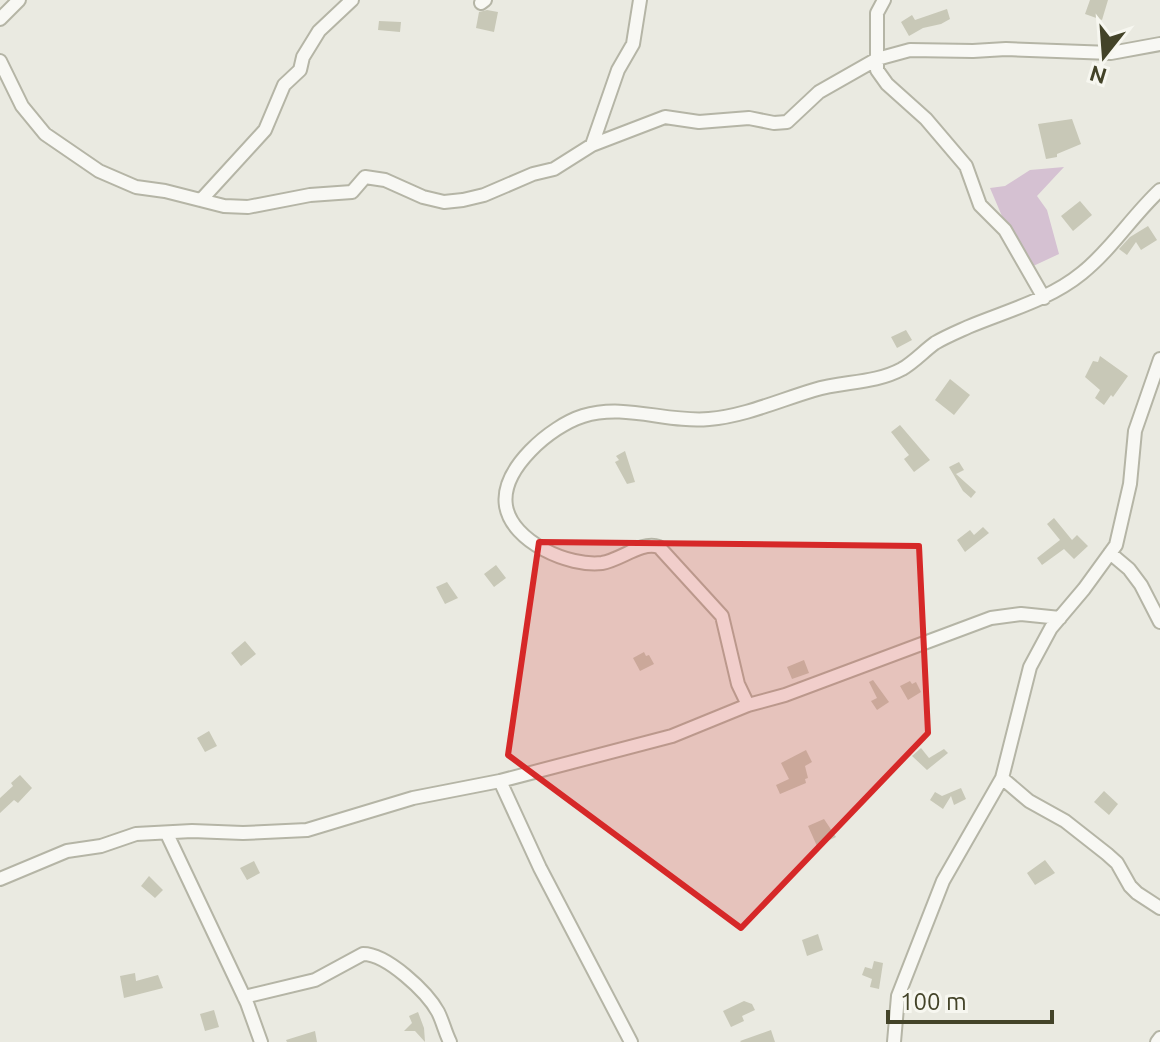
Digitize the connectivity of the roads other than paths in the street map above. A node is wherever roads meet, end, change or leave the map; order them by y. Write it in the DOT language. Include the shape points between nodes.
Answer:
graph roads {
  1 [pos="19,0"];
  2 [pos="352,0"];
  3 [pos="640,0"];
  4 [pos="884,0"];
  5 [pos="0,19"];
  6 [pos="1160,44"];
  7 [pos="877,59"];
  8 [pos="0,61"];
  9 [pos="592,145"];
  10 [pos="1160,190"];
  11 [pos="201,200"];
  12 [pos="1044,298"];
  13 [pos="1160,359"];
  14 [pos="1110,553"];
  15 [pos="1060,618"];
  16 [pos="1160,622"];
  17 [pos="748,705"];
  18 [pos="1002,778"];
  19 [pos="500,781"];
  20 [pos="167,834"];
  21 [pos="0,879"];
  22 [pos="1160,908"];
  23 [pos="244,997"];
  24 [pos="261,1042"];
  25 [pos="450,1042"];
  26 [pos="631,1042"];
  27 [pos="894,1042"];
  1 -- 5 [label="street"];
  2 -- 11 [label="street" via="319,31 300,70 284,85 265,130"];
  3 -- 9 [label="street" via="633,44 618,70"];
  4 -- 7 [label="street" via="877,13"];
  6 -- 7 [label="street" via="1111,53 910,50"];
  7 -- 9 [label="street" via="819,92 787,122 665,117"];
  7 -- 12 [label="street" via="877,70 887,84 966,166 980,205 1005,230"];
  8 -- 11 [label="street" via="22,106 67,150 136,187"];
  9 -- 11 [label="street" via="554,169 463,200 423,197 375,176 365,177 352,192 258,206"];
  10 -- 12 [label="street" via="1109,249"];
  12 -- 17 [label="street" via="938,341 900,370 878,378 710,419 612,411 585,415 542,441 511,476 506,510 535,546 602,563 644,546 659,547 722,616"];
  13 -- 14 [label="street" via="1135,431 1121,528"];
  14 -- 15 [label="street"];
  14 -- 16 [label="street" via="1141,585"];
  15 -- 17 [label="street" via="991,618"];
  15 -- 18 [label="street" via="1030,667"];
  17 -- 19 [label="street" via="672,736"];
  18 -- 22 [label="street" via="1107,854 1130,886"];
  18 -- 27 [label="street" via="943,881 898,996"];
  19 -- 20 [label="street" via="413,798 307,830"];
  19 -- 26 [label="street"];
  20 -- 21 [label="street" via="136,834 67,851"];
  20 -- 23 [label="street"];
  23 -- 24 [label="street"];
  23 -- 25 [label="street" via="315,980 371,954 388,961 430,1001"];
}
